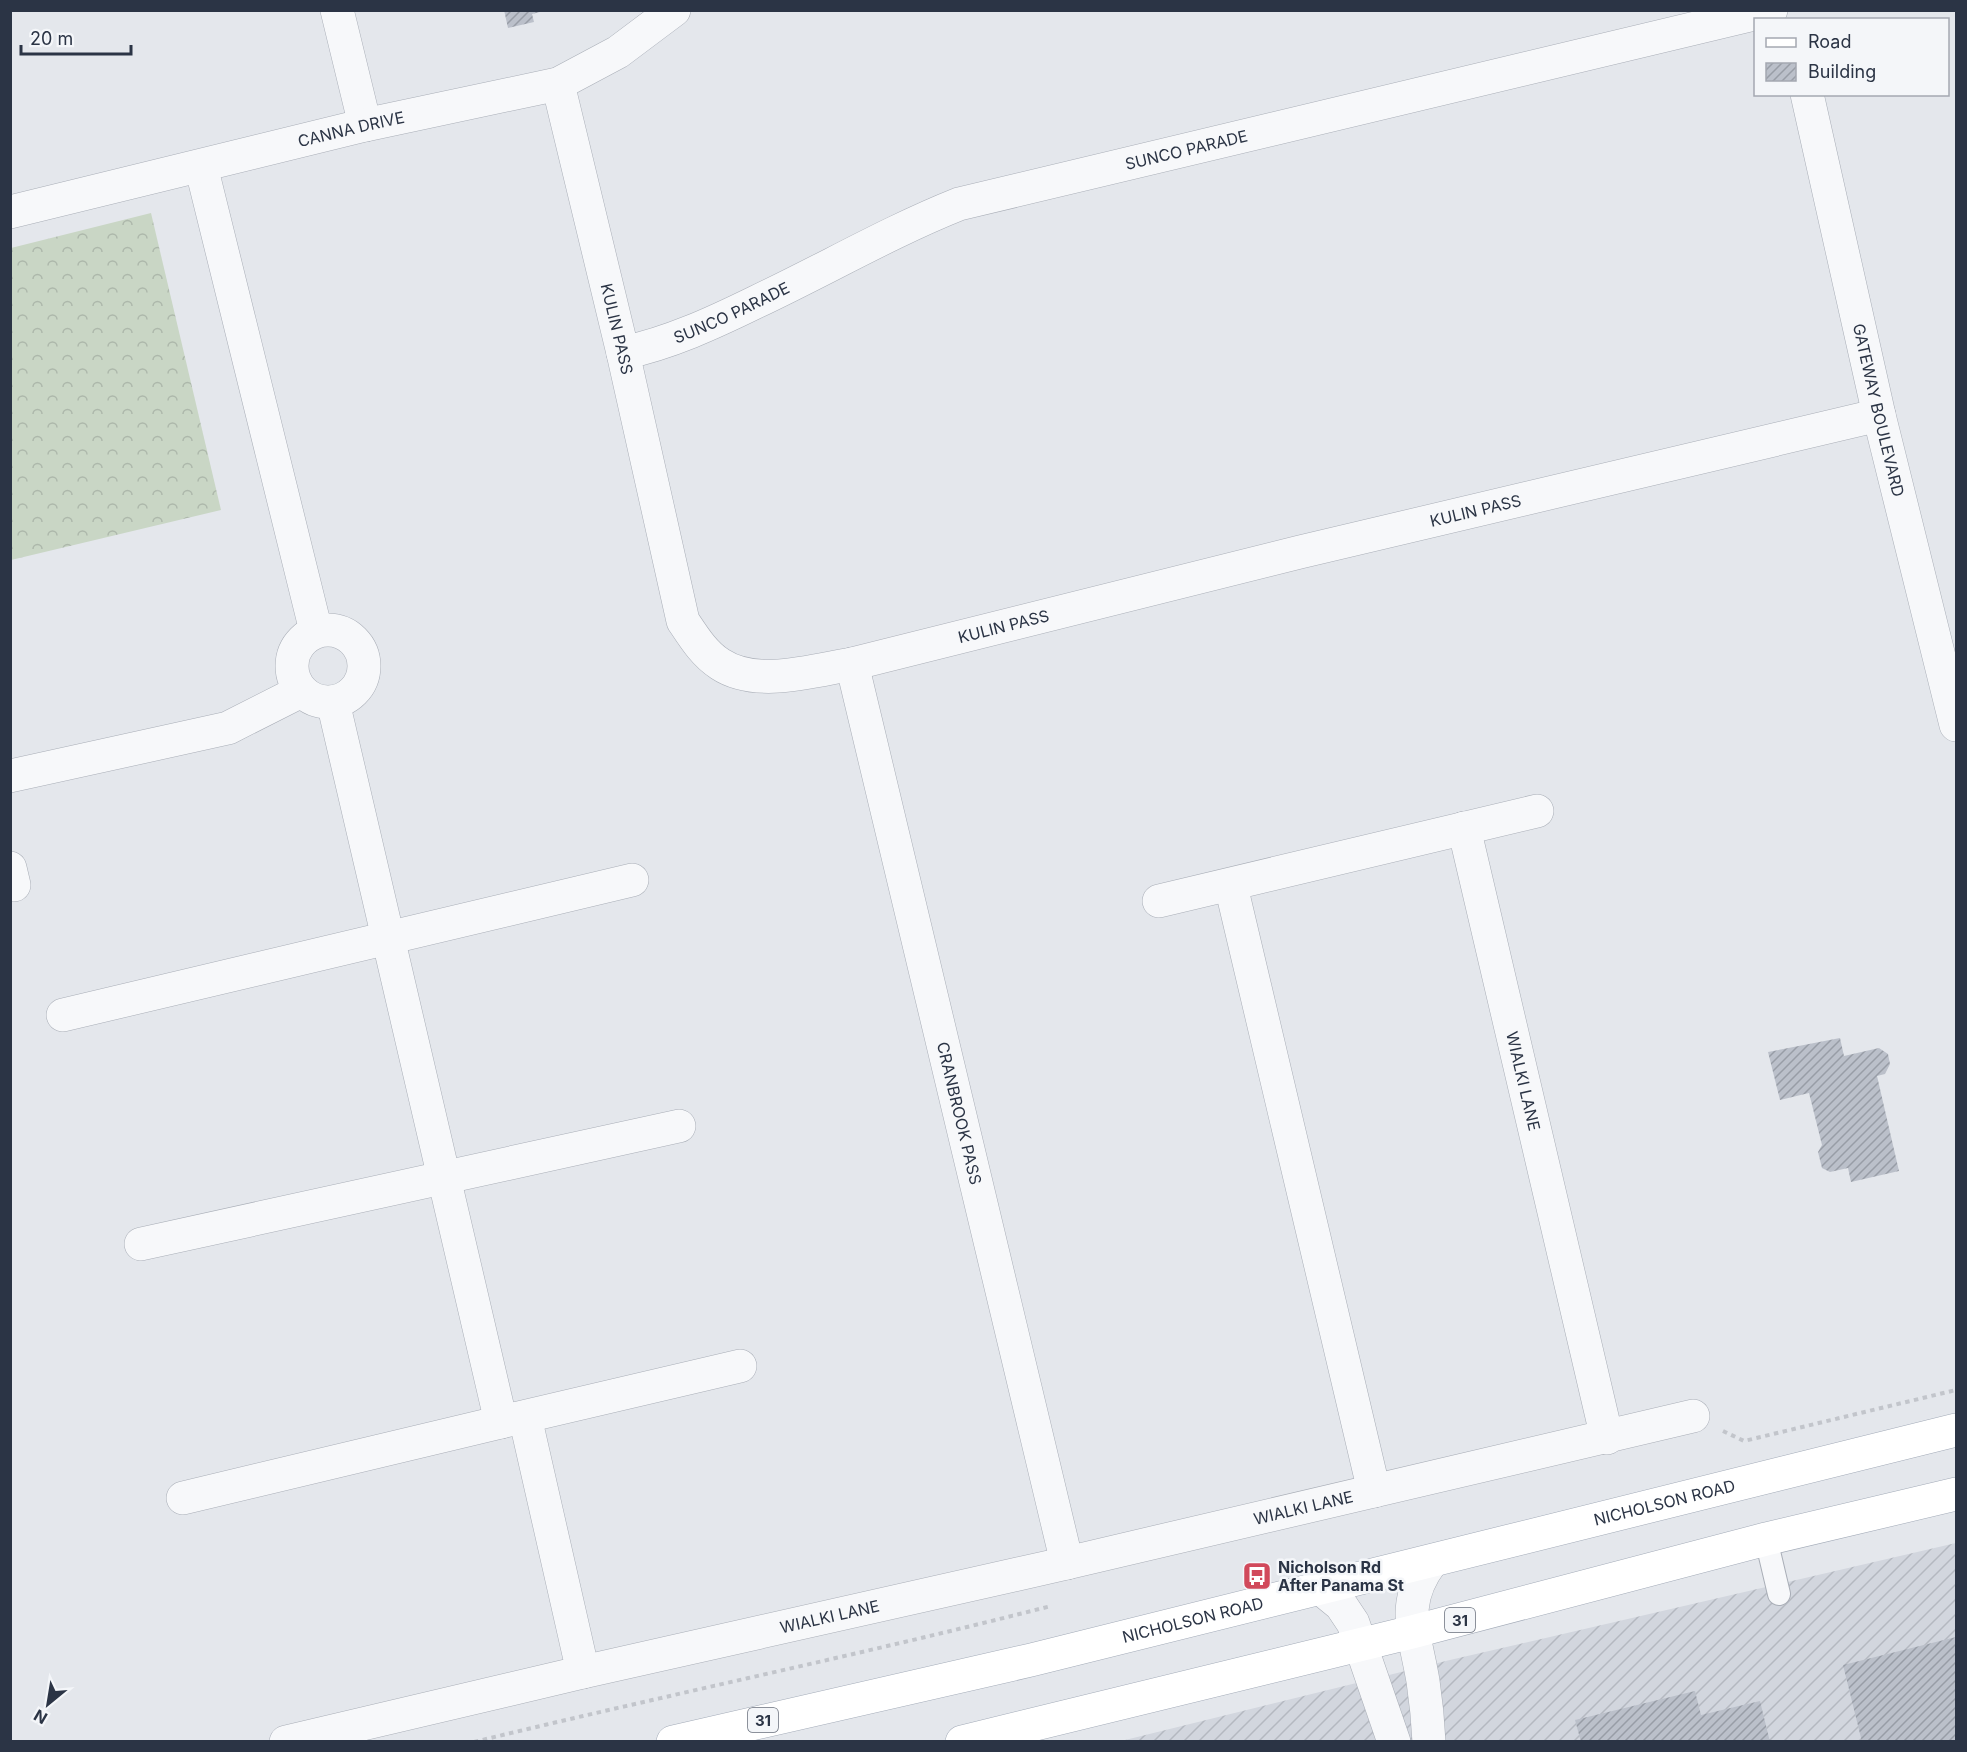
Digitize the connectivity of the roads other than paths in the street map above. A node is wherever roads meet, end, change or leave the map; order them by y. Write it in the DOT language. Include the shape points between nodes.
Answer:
graph roads {
  1 [pos="337,10"];
  2 [pos="674,10"];
  3 [pos="1771,10"];
  4 [pos="558,84"];
  5 [pos="1807,96"];
  6 [pos="365,125"];
  7 [pos="201,166"];
  8 [pos="10,212"];
  9 [pos="623,353"];
  10 [pos="1879,415"];
  11 [pos="316,631"];
  12 [pos="852,664"];
  13 [pos="301,691"];
  14 [pos="333,702"];
  15 [pos="1956,725"];
  16 [pos="10,776"];
  17 [pos="1537,811"];
  18 [pos="1464,828"];
  19 [pos="632,880"];
  20 [pos="1231,886"];
  21 [pos="1159,901"];
  22 [pos="390,937"];
  23 [pos="63,1015"];
  24 [pos="679,1126"];
  25 [pos="443,1178"];
  26 [pos="141,1244"];
  27 [pos="740,1365"];
  28 [pos="1693,1416"];
  29 [pos="513,1420"];
  30 [pos="1956,1430"];
  31 [pos="1607,1438"];
  32 [pos="1374,1491"];
  33 [pos="1956,1494"];
  34 [pos="183,1497"];
  35 [pos="1766,1539"];
  36 [pos="1432,1561"];
  37 [pos="1067,1563"];
  38 [pos="1319,1587"];
  39 [pos="1779,1594"];
  40 [pos="1412,1632"];
  41 [pos="1361,1644"];
  42 [pos="583,1671"];
  43 [pos="286,1742"];
  44 [pos="673,1742"];
  45 [pos="962,1742"];
  46 [pos="1394,1742"];
  47 [pos="1429,1742"];
  1 -- 6 [label="street"];
  2 -- 4 [label="street, CANNA DRIVE" via="618,52"];
  3 -- 9 [label="street, SUNCO PARADE" via="959,204 704,327 655,346"];
  4 -- 6 [label="street, CANNA DRIVE"];
  4 -- 9 [label="street, KULIN PASS"];
  5 -- 10 [label="street, GATEWAY BOULEVARD"];
  6 -- 7 [label="street, CANNA DRIVE"];
  7 -- 8 [label="street, CANNA DRIVE"];
  7 -- 11 [label="street"];
  9 -- 12 [label="street, KULIN PASS" via="683,621 698,643 720,664 754,676"];
  10 -- 12 [label="street, KULIN PASS" via="1300,552"];
  10 -- 15 [label="street, GATEWAY BOULEVARD"];
  11 -- 13 [label="street" via="303,639 294,653 292,672"];
  11 -- 14 [label="street" via="336,630 355,641 364,659 364,676 354,692"];
  12 -- 37 [label="street, CRANBROOK PASS"];
  13 -- 14 [label="street" via="318,701"];
  13 -- 16 [label="street" via="228,728"];
  14 -- 22 [label="street"];
  17 -- 18 [label="street"];
  18 -- 20 [label="street"];
  18 -- 31 [label="street, WIALKI LANE"];
  19 -- 22 [label="street"];
  20 -- 21 [label="street"];
  20 -- 32 [label="street, WIALKI LANE"];
  22 -- 23 [label="street"];
  22 -- 25 [label="street"];
  24 -- 25 [label="street"];
  25 -- 26 [label="street"];
  25 -- 29 [label="street"];
  27 -- 29 [label="street"];
  28 -- 31 [label="street, WIALKI LANE"];
  29 -- 34 [label="street"];
  29 -- 42 [label="street"];
  30 -- 36 [label="main road, NICHOLSON ROAD / 31"];
  31 -- 32 [label="street, WIALKI LANE"];
  32 -- 37 [label="street, WIALKI LANE"];
  33 -- 35 [label="main road, 31"];
  35 -- 39 [label="lane"];
  35 -- 40 [label="main road, 31"];
  36 -- 38 [label="main road, NICHOLSON ROAD / 31"];
  36 -- 40 [label="street" via="1419,1577 1414,1594 1410,1611"];
  37 -- 42 [label="street, WIALKI LANE"];
  38 -- 41 [label="street" via="1341,1605"];
  38 -- 44 [label="main road, NICHOLSON ROAD / 31" via="1031,1660"];
  40 -- 41 [label="main road, 31"];
  40 -- 47 [label="street" via="1423,1680"];
  41 -- 45 [label="main road, 31"];
  41 -- 46 [label="street"];
  42 -- 43 [label="street, WIALKI LANE"];
}
